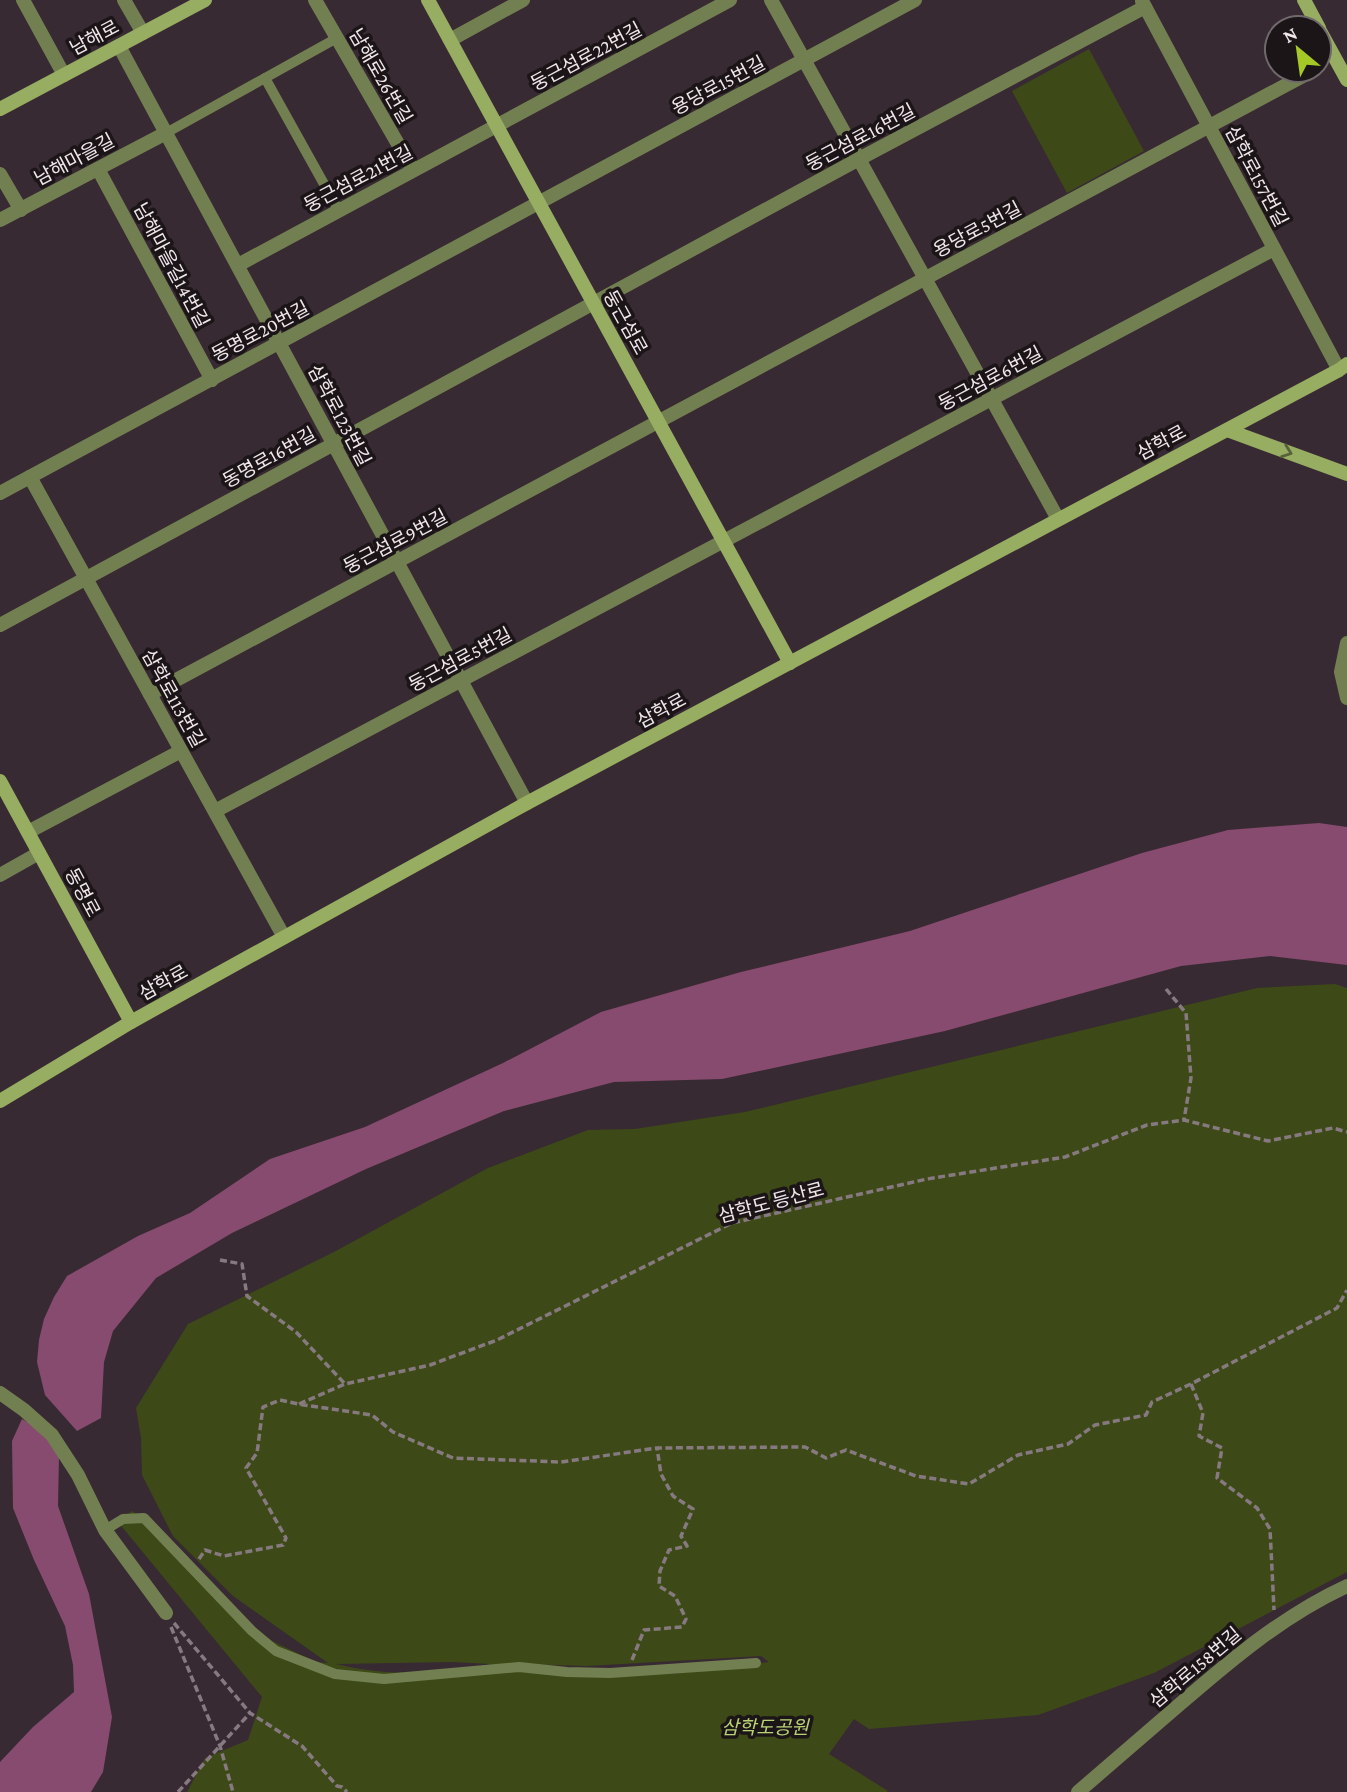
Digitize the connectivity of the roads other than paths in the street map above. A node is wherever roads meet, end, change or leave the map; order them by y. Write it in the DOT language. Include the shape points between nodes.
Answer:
graph roads {
  1 [pos="23,0"];
  2 [pos="124,0"];
  3 [pos="205,0"];
  4 [pos="315,0"];
  5 [pos="428,0"];
  6 [pos="523,0"];
  7 [pos="730,0"];
  8 [pos="771,0"];
  9 [pos="915,0"];
  10 [pos="1143,3"];
  11 [pos="143,33"];
  12 [pos="337,38"];
  13 [pos="450,40"];
  14 [pos="119,46"];
  15 [pos="1333,55"];
  16 [pos="1335,59"];
  17 [pos="804,60"];
  18 [pos="64,75"];
  19 [pos="265,78"];
  20 [pos="1347,80"];
  21 [pos="1288,84"];
  22 [pos="0,109"];
  23 [pos="496,125"];
  24 [pos="1209,126"];
  25 [pos="166,132"];
  26 [pos="859,159"];
  27 [pos="98,169"];
  28 [pos="413,170"];
  29 [pos="0,174"];
  30 [pos="539,203"];
  31 [pos="20,210"];
  32 [pos="339,211"];
  33 [pos="0,220"];
  34 [pos="1274,249"];
  35 [pos="238,265"];
  36 [pos="925,279"];
  37 [pos="593,303"];
  38 [pos="279,343"];
  39 [pos="1347,348"];
  40 [pos="1343,367"];
  41 [pos="212,380"];
  42 [pos="992,399"];
  43 [pos="658,422"];
  44 [pos="1227,430"];
  45 [pos="334,444"];
  46 [pos="1347,474"];
  47 [pos="30,477"];
  48 [pos="0,493"];
  49 [pos="1058,519"];
  50 [pos="723,541"];
  51 [pos="397,562"];
  52 [pos="86,578"];
  53 [pos="0,625"];
  54 [pos="1347,643"];
  55 [pos="790,663"];
  56 [pos="461,680"];
  57 [pos="150,694"];
  58 [pos="1347,698"];
  59 [pos="181,751"];
  60 [pos="0,781"];
  61 [pos="527,803"];
  62 [pos="215,811"];
  63 [pos="28,832"];
  64 [pos="39,853"];
  65 [pos="0,875"];
  66 [pos="284,937"];
  67 [pos="131,1022"];
  68 [pos="0,1101"];
  69 [pos="0,1393"];
  70 [pos="105,1530"];
  71 [pos="1347,1586"];
  72 [pos="166,1613"];
  73 [pos="756,1663"];
  74 [pos="1078,1792"];
  1 -- 18 [label="street"];
  2 -- 11 [label="street"];
  3 -- 11 [label="street, 남해로"];
  4 -- 12 [label="street, 남해로26번길"];
  5 -- 13 [label="street, 둥근섬로"];
  6 -- 13 [label="street"];
  7 -- 23 [label="street, 둥근섬로22번길"];
  8 -- 17 [label="street"];
  9 -- 17 [label="street, 용당로15번길"];
  10 -- 24 [label="street, 삼학로157번길"];
  10 -- 26 [label="street, 둥근섬로16번길"];
  11 -- 14 [label="street, 남해로"];
  12 -- 19 [label="lane"];
  12 -- 28 [label="street, 남해로26번길"];
  13 -- 23 [label="street, 둥근섬로"];
  14 -- 18 [label="street, 남해로"];
  14 -- 25 [label="street, 삼학로123번길"];
  15 -- 16 [label="street"];
  16 -- 20 [label="street"];
  17 -- 26 [label="street"];
  17 -- 30 [label="street, 용당로15번길"];
  18 -- 22 [label="street, 남해로"];
  19 -- 25 [label="lane"];
  19 -- 32 [label="lane"];
  21 -- 24 [label="street, 용당로5번길"];
  23 -- 28 [label="street, 둥근섬로21번길"];
  23 -- 30 [label="street, 둥근섬로"];
  24 -- 34 [label="street, 삼학로157번길"];
  24 -- 36 [label="street, 용당로5번길"];
  25 -- 27 [label="street, 남해마을길"];
  25 -- 35 [label="street, 삼학로123번길"];
  26 -- 36 [label="street"];
  26 -- 37 [label="street, 둥근섬로16번길"];
  27 -- 31 [label="street, 남해마을길"];
  27 -- 41 [label="street, 남해마을길14번길"];
  28 -- 32 [label="street, 둥근섬로21번길"];
  29 -- 31 [label="street"];
  30 -- 37 [label="street, 둥근섬로"];
  30 -- 38 [label="street, 동명로20번길"];
  31 -- 33 [label="street, 남해마을길"];
  32 -- 35 [label="street, 둥근섬로21번길"];
  34 -- 40 [label="street, 삼학로157번길"];
  34 -- 42 [label="street, 둥근섬로6번길"];
  35 -- 38 [label="street, 삼학로123번길"];
  36 -- 42 [label="street"];
  36 -- 43 [label="street, 용당로5번길"];
  37 -- 43 [label="street, 둥근섬로"];
  37 -- 45 [label="street, 동명로16번길"];
  38 -- 41 [label="street, 동명로20번길"];
  38 -- 45 [label="street, 삼학로123번길"];
  39 -- 40 [label="street"];
  40 -- 44 [label="street, 삼학로"];
  41 -- 47 [label="street, 동명로20번길"];
  42 -- 49 [label="street"];
  42 -- 50 [label="street, 둥근섬로6번길"];
  43 -- 50 [label="street, 둥근섬로"];
  43 -- 51 [label="street, 둥근섬로9번길"];
  44 -- 46 [label="street, one-way"];
  44 -- 49 [label="street, 삼학로"];
  45 -- 51 [label="street, 삼학로123번길"];
  45 -- 52 [label="street, 동명로16번길"];
  47 -- 48 [label="street, 동명로20번길"];
  47 -- 52 [label="street, 삼학로113번길"];
  49 -- 55 [label="street, 삼학로"];
  50 -- 55 [label="street, 둥근섬로"];
  50 -- 56 [label="street, 둥근섬로5번길"];
  51 -- 56 [label="street, 삼학로123번길"];
  51 -- 57 [label="street, 둥근섬로9번길"];
  52 -- 53 [label="street, 동명로16번길"];
  52 -- 57 [label="street, 삼학로113번길"];
  54 -- 58 [label="street" via="1340,671"];
  55 -- 61 [label="street, 삼학로"];
  56 -- 61 [label="street, 삼학로123번길"];
  56 -- 62 [label="street, 둥근섬로5번길"];
  57 -- 59 [label="street, 삼학로113번길"];
  59 -- 62 [label="street, 삼학로113번길"];
  59 -- 63 [label="street"];
  60 -- 63 [label="street, 동명로"];
  61 -- 66 [label="street, 삼학로"];
  62 -- 66 [label="street, 삼학로113번길"];
  63 -- 64 [label="street, 동명로"];
  64 -- 65 [label="street"];
  64 -- 67 [label="street, 동명로"];
  66 -- 67 [label="street, 삼학로"];
  67 -- 68 [label="street, 삼학로"];
  69 -- 70 [label="street" via="52,1435"];
  70 -- 72 [label="street"];
  70 -- 73 [label="lane" via="123,1519 144,1518 251,1631 276,1651 335,1674 384,1679 519,1667 610,1673"];
  71 -- 74 [label="street, 삼학로158번길" via="1277,1625"];
}
